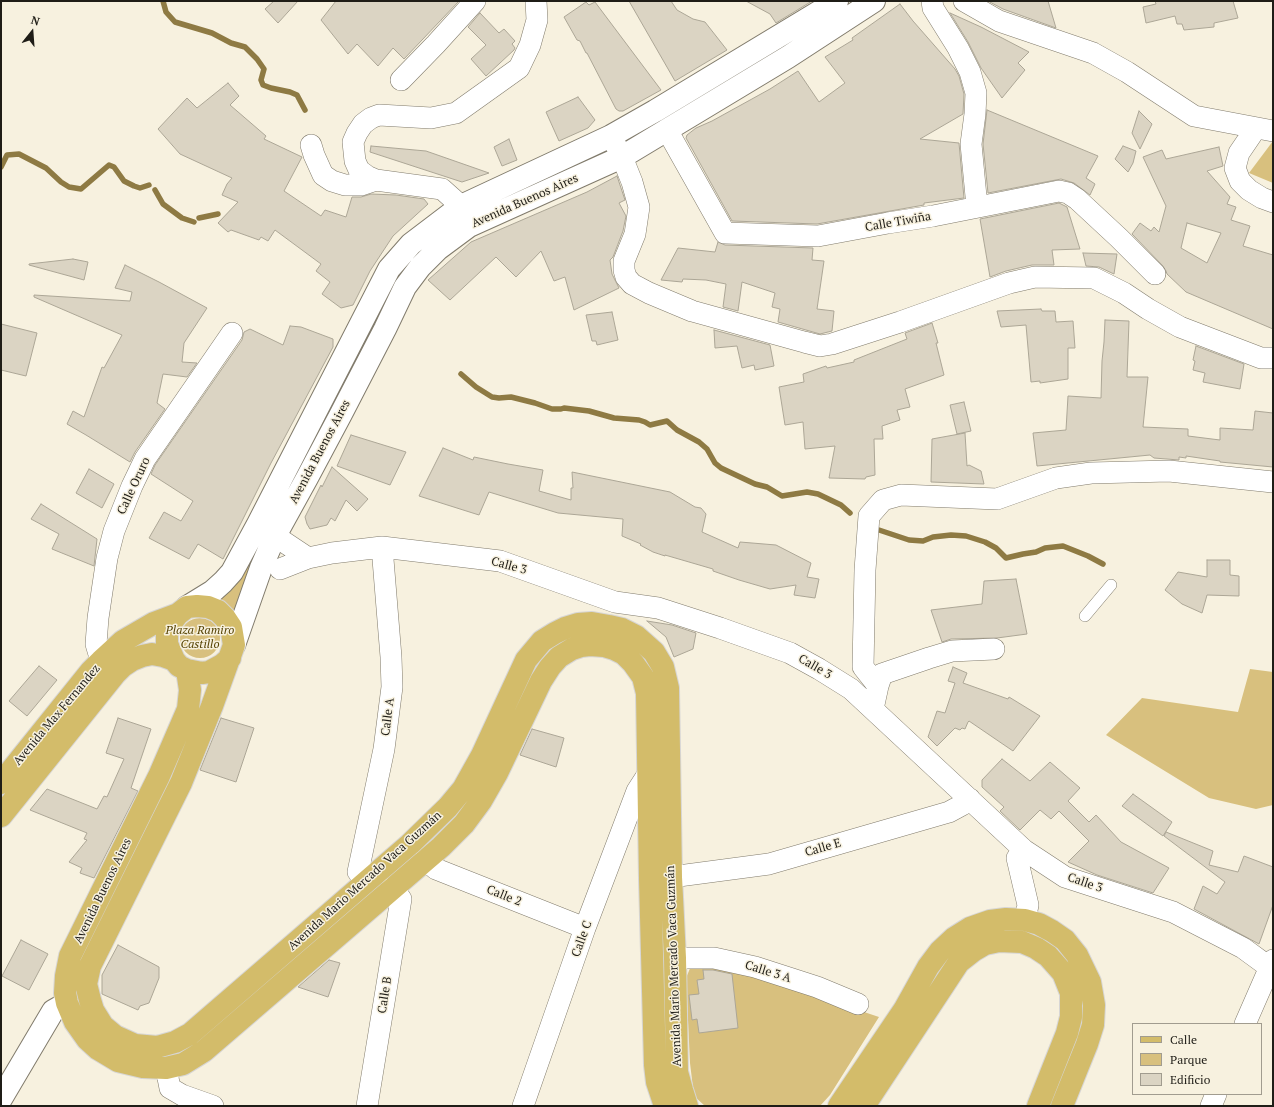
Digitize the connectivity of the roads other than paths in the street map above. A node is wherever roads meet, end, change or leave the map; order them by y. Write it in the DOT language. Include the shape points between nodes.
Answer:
graph roads {
  1 [pos="475,1"];
  2 [pos="536,1"];
  3 [pos="837,1"];
  4 [pos="874,1"];
  5 [pos="932,1"];
  6 [pos="964,1"];
  7 [pos="401,80"];
  8 [pos="667,130"];
  9 [pos="1264,130"];
  10 [pos="611,136"];
  11 [pos="311,145"];
  12 [pos="622,157"];
  13 [pos="376,180"];
  14 [pos="1273,202"];
  15 [pos="461,206"];
  16 [pos="977,207"];
  17 [pos="1155,274"];
  18 [pos="232,332"];
  19 [pos="1273,358"];
  20 [pos="1273,482"];
  21 [pos="266,530"];
  22 [pos="382,547"];
  23 [pos="308,558"];
  24 [pos="280,569"];
  25 [pos="1111,585"];
  26 [pos="615,602"];
  27 [pos="183,611"];
  28 [pos="1085,616"];
  29 [pos="609,626"];
  30 [pos="604,646"];
  31 [pos="994,649"];
  32 [pos="232,651"];
  33 [pos="101,661"];
  34 [pos="180,665"];
  35 [pos="878,686"];
  36 [pos="873,710"];
  37 [pos="648,774"];
  38 [pos="670,774"];
  39 [pos="1,783"];
  40 [pos="970,799"];
  41 [pos="1,816"];
  42 [pos="410,844"];
  43 [pos="1024,850"];
  44 [pos="425,860"];
  45 [pos="660,878"];
  46 [pos="367,881"];
  47 [pos="392,888"];
  48 [pos="1025,920"];
  49 [pos="585,928"];
  50 [pos="1022,942"];
  51 [pos="675,958"];
  52 [pos="1272,966"];
  53 [pos="90,1000"];
  54 [pos="67,1003"];
  55 [pos="858,1004"];
  56 [pos="1246,1023"];
  57 [pos="166,1068"];
  58 [pos="1216,1095"];
  59 [pos="1,1099"];
  60 [pos="213,1106"];
  61 [pos="367,1106"];
  62 [pos="523,1106"];
  63 [pos="665,1106"];
  64 [pos="687,1106"];
  65 [pos="839,1106"];
  66 [pos="864,1106"];
  67 [pos="1038,1106"];
  68 [pos="1062,1106"];
  69 [pos="1211,1106"];
  1 -- 7 [label="street"];
  2 -- 13 [label="street" via="536,20 530,45 519,68 493,87 456,113 431,118 379,115 363,124 353,142 355,161 359,170"];
  3 -- 10 [label="main road, Avenida Buenos Aires"];
  4 -- 8 [label="main road, Avenida Buenos Aires" via="788,57"];
  5 -- 16 [label="street" via="933,8 970,72 976,93 976,114 971,144"];
  6 -- 9 [label="street" via="999,21 1093,53 1194,116"];
  8 -- 12 [label="main road, Avenida Buenos Aires"];
  8 -- 16 [label="street, Calle Tiwiña" via="725,233 818,236"];
  9 -- 14 [label="street" via="1239,153 1235,168 1240,180 1250,190"];
  10 -- 12 [label="street"];
  10 -- 15 [label="main road, Avenida Buenos Aires"];
  11 -- 13 [label="street" via="323,175 332,181 345,185 361,185"];
  12 -- 19 [label="street" via="639,206 635,234 624,261 626,277 632,284 649,293 692,311 820,346 900,322 1009,283 1034,277 1094,278 1180,327 1261,358"];
  12 -- 21 [label="main road, Avenida Buenos Aires" via="469,226 438,249 420,267 405,287 341,414"];
  13 -- 15 [label="street" via="442,189"];
  15 -- 21 [label="main road, Avenida Buenos Aires" via="411,244 389,269"];
  16 -- 17 [label="street, Calle Tiwiña" via="1059,191 1068,193 1091,211"];
  18 -- 33 [label="street, Calle Oruro" via="145,459 126,499 107,558 96,644"];
  20 -- 35 [label="street" via="1170,471 1090,473 1056,478 997,499 901,495 883,500 869,516 864,570 863,667"];
  21 -- 23 [label="street"];
  21 -- 27 [label="main road, Avenida Buenos Aires" via="223,582"];
  21 -- 32 [label="main road, Avenida Buenos Aires" via="261,568"];
  22 -- 23 [label="street, Calle 3"];
  22 -- 26 [label="street, Calle 3" via="500,561"];
  22 -- 46 [label="street, Calle A" via="392,687 384,749 358,872"];
  23 -- 24 [label="street, Calle 3"];
  25 -- 28 [label="lane"];
  26 -- 29 [label="street"];
  26 -- 36 [label="street, Calle 3" via="658,608 790,654 851,689"];
  27 -- 32 [label="main road" via="197,606 218,611 231,627"];
  27 -- 33 [label="main road, Avenida Max Fernandez" via="154,623 123,641"];
  27 -- 34 [label="main road" via="171,623 167,633 167,644"];
  29 -- 30 [label="main road"];
  29 -- 38 [label="main road, Avenida Mario Mercado Vaca Guzmán" via="636,636 654,652 663,667 668,688"];
  29 -- 42 [label="main road, Avenida Mario Mercado Vaca Guzmán" via="578,624 555,633 534,649 526,660 482,755 463,789"];
  30 -- 37 [label="main road, Avenida Mario Mercado Vaca Guzmán" via="629,659 643,677 647,693"];
  30 -- 44 [label="main road, Avenida Mario Mercado Vaca Guzmán" via="581,646 560,657 550,666 481,801 464,824"];
  31 -- 35 [label="street" via="952,651 929,658 882,674"];
  32 -- 34 [label="main road" via="222,665 209,672 202,673"];
  32 -- 53 [label="main road, Avenida Buenos Aires" via="181,783 90,966 86,984"];
  33 -- 39 [label="main road, Avenida Max Fernandez"];
  34 -- 41 [label="main road, Avenida Max Fernandez" via="163,656 152,654 132,660 123,666"];
  34 -- 54 [label="main road, Avenida Buenos Aires" via="190,690 188,708 159,776 70,956 66,976"];
  35 -- 36 [label="street"];
  36 -- 40 [label="street, Calle 3"];
  37 -- 38 [label="main road"];
  37 -- 45 [label="main road, Avenida Mario Mercado Vaca Guzmán"];
  37 -- 49 [label="street, Calle C" via="638,791"];
  38 -- 45 [label="main road, Avenida Mario Mercado Vaca Guzmán"];
  40 -- 43 [label="street, Calle 3"];
  40 -- 45 [label="street, Calle E" via="949,812 768,864"];
  42 -- 44 [label="main road"];
  42 -- 46 [label="main road, Avenida Mario Mercado Vaca Guzmán"];
  43 -- 48 [label="street" via="1017,858 1028,905"];
  43 -- 52 [label="street, Calle 3" via="1065,877 1173,912"];
  44 -- 47 [label="main road, Avenida Mario Mercado Vaca Guzmán"];
  44 -- 49 [label="street, Calle 2" via="436,868"];
  45 -- 51 [label="main road, Avenida Mario Mercado Vaca Guzmán"];
  45 -- 63 [label="main road, Avenida Mario Mercado Vaca Guzmán" via="655,1065 657,1082"];
  46 -- 53 [label="main road, Avenida Mario Mercado Vaca Guzmán" via="190,1034 175,1042 157,1047 135,1045 114,1036 103,1026"];
  47 -- 57 [label="main road, Avenida Mario Mercado Vaca Guzmán" via="204,1052 183,1064"];
  47 -- 61 [label="street, Calle B" via="401,899"];
  48 -- 50 [label="main road"];
  48 -- 65 [label="main road" via="990,921 970,928 940,951 904,1010"];
  48 -- 68 [label="main road" via="1039,924 1065,940 1077,955 1090,982 1094,1004 1093,1025"];
  49 -- 62 [label="street, Calle C"];
  50 -- 66 [label="main road" via="999,941 985,944 959,962"];
  50 -- 67 [label="main road" via="1048,956 1059,968 1067,980 1072,1001 1067,1033"];
  51 -- 55 [label="street, Calle 3 A" via="714,958 756,967"];
  51 -- 64 [label="main road, Avenida Mario Mercado Vaca Guzmán" via="678,1072"];
  52 -- 56 [label="street"];
  53 -- 54 [label="main road"];
  54 -- 57 [label="main road, Avenida Mario Mercado Vaca Guzmán" via="75,1022 98,1049 118,1061 142,1067"];
  54 -- 59 [label="main road" via="52,1011"];
  57 -- 60 [label="street" via="170,1088"];
  58 -- 69 [label="street"];
}
